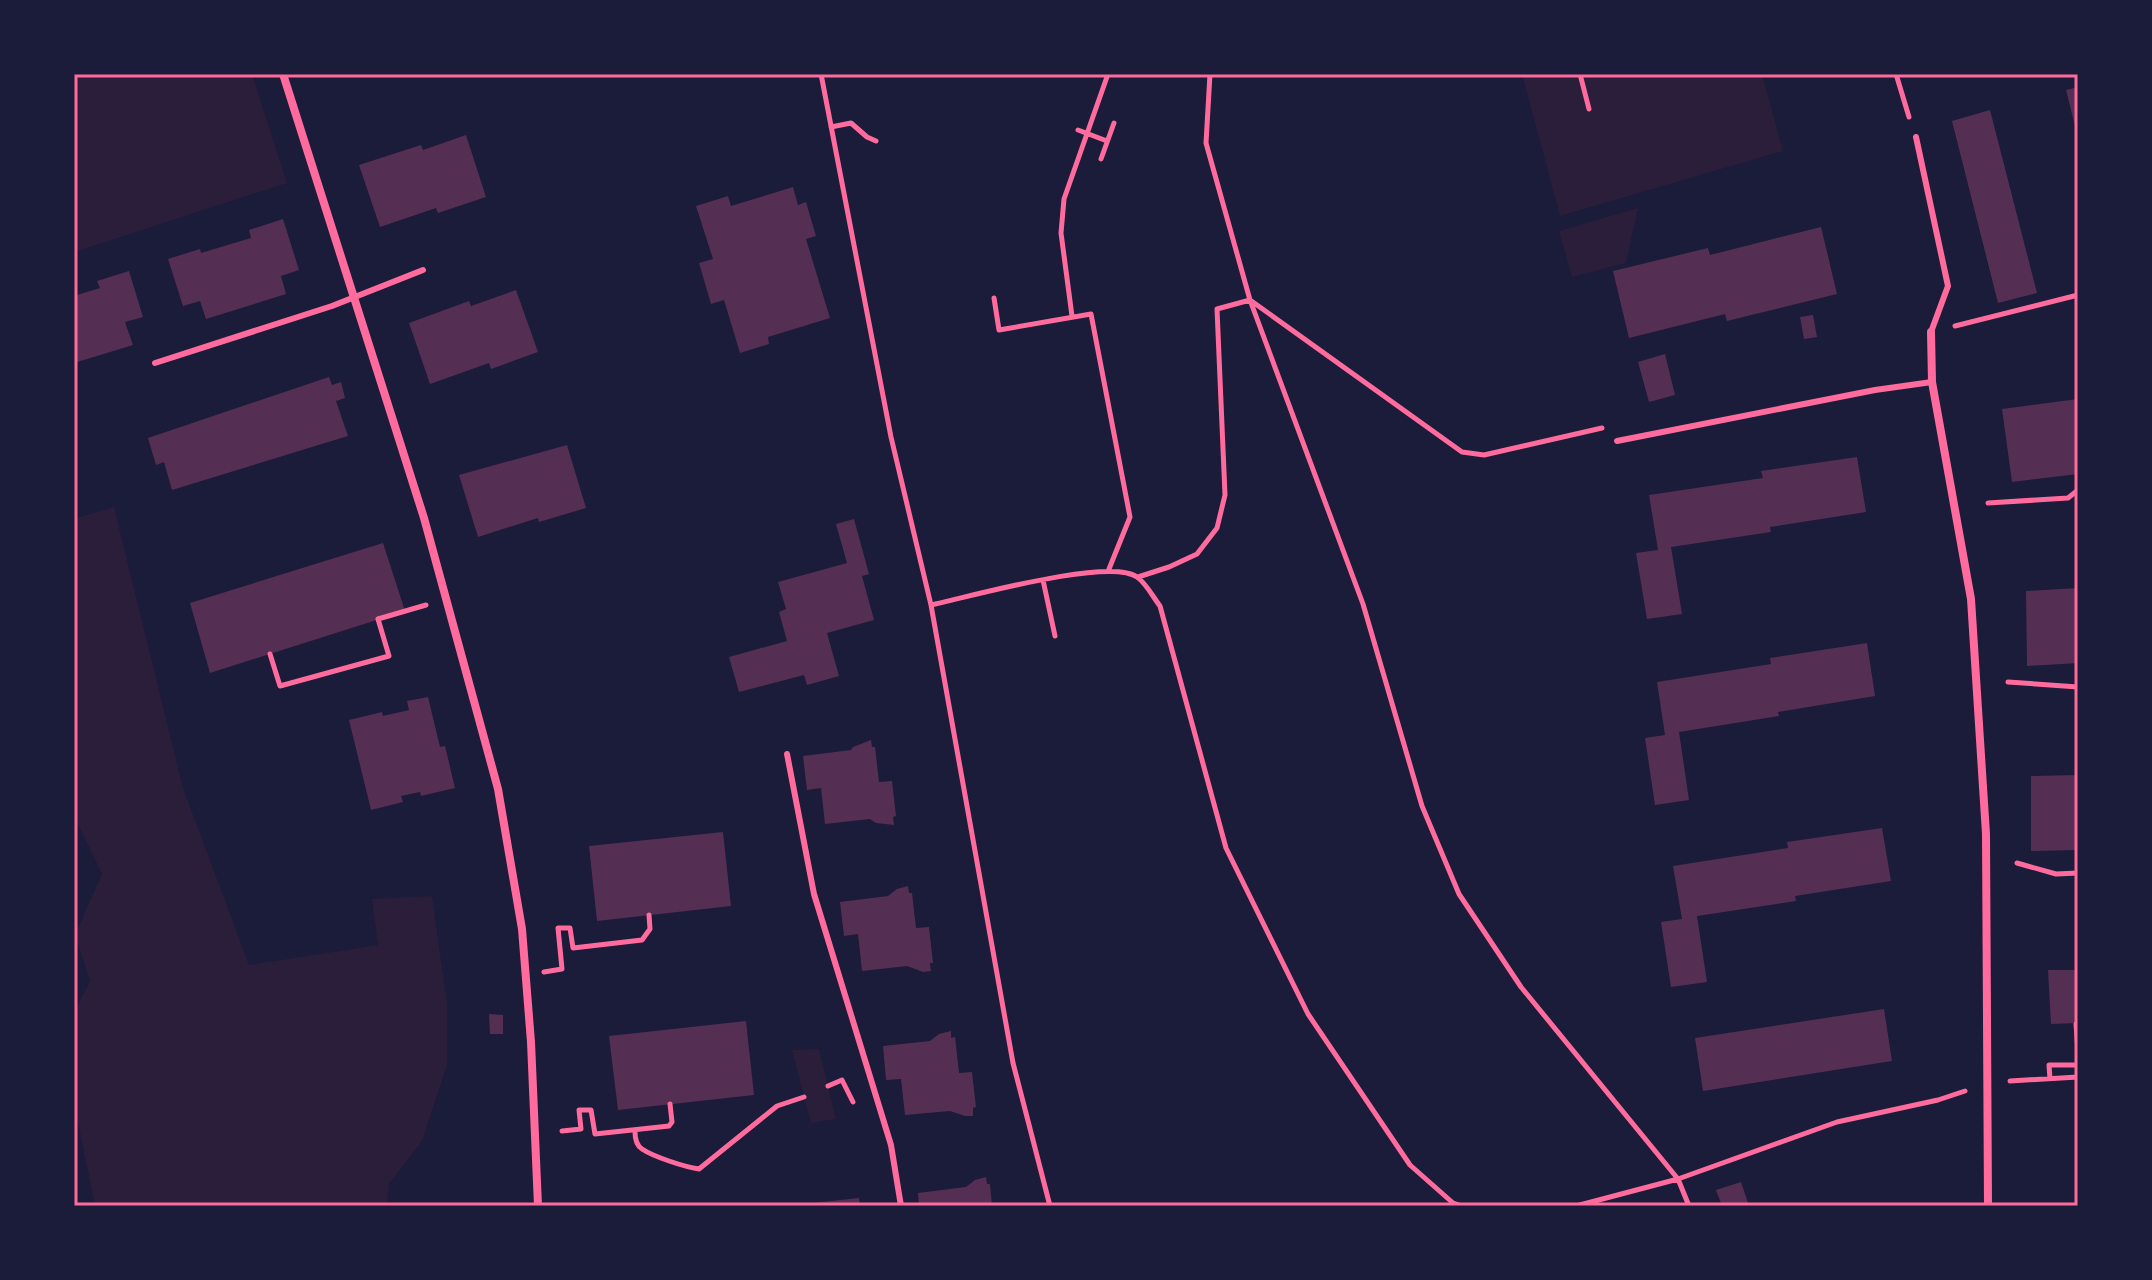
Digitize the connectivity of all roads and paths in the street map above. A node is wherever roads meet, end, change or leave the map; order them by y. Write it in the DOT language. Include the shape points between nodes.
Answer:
graph roads {
  1 [pos="283,74"];
  2 [pos="821,74"];
  3 [pos="1108,74"];
  4 [pos="1210,74"];
  5 [pos="1580,74"];
  6 [pos="1896,74"];
  7 [pos="1589,109"];
  8 [pos="1114,123"];
  9 [pos="831,127"];
  10 [pos="1078,130"];
  11 [pos="1087,133"];
  12 [pos="1916,137"];
  13 [pos="876,141"];
  14 [pos="1107,141"];
  15 [pos="1101,159"];
  16 [pos="423,270"];
  17 [pos="2078,295"];
  18 [pos="355,298"];
  19 [pos="994,298"];
  20 [pos="1250,300"];
  21 [pos="1072,316"];
  22 [pos="1976,320"];
  23 [pos="1931,332"];
  24 [pos="155,363"];
  25 [pos="1932,382"];
  26 [pos="1617,441"];
  27 [pos="2078,490"];
  28 [pos="1988,503"];
  29 [pos="1109,569"];
  30 [pos="1138,577"];
  31 [pos="1043,580"];
  32 [pos="427,604"];
  33 [pos="931,605"];
  34 [pos="1055,636"];
  35 [pos="270,654"];
  36 [pos="2008,682"];
  37 [pos="2078,687"];
  38 [pos="787,754"];
  39 [pos="2017,863"];
  40 [pos="2078,873"];
  41 [pos="649,915"];
  42 [pos="543,972"];
  43 [pos="2076,1024"];
  44 [pos="2078,1051"];
  45 [pos="2078,1065"];
  46 [pos="2078,1077"];
  47 [pos="2050,1079"];
  48 [pos="1987,1083"];
  49 [pos="804,1097"];
  50 [pos="670,1104"];
  51 [pos="562,1131"];
  52 [pos="635,1132"];
  53 [pos="1678,1179"];
  54 [pos="538,1206"];
  55 [pos="901,1206"];
  56 [pos="1050,1206"];
  57 [pos="1462,1206"];
  58 [pos="1576,1206"];
  59 [pos="1689,1206"];
  60 [pos="1988,1206"];
  1 -- 18 [label="street"];
  2 -- 9 [label="path"];
  3 -- 11 [label="path"];
  4 -- 20 [label="path" via="1206,143"];
  5 -- 7 [label="path"];
  6 -- 12 [label="path"];
  8 -- 14 [label="path"];
  9 -- 13 [label="path" via="851,123"];
  9 -- 33 [label="path" via="891,437"];
  10 -- 11 [label="path"];
  11 -- 14 [label="path"];
  11 -- 21 [label="path" via="1064,199 1061,233"];
  12 -- 23 [label="lane" via="1948,286"];
  14 -- 15 [label="path"];
  16 -- 18 [label="lane"];
  17 -- 22 [label="path"];
  18 -- 24 [label="lane"];
  18 -- 54 [label="street" via="438,568 498,789 522,929"];
  19 -- 21 [label="path" via="999,330"];
  20 -- 26 [label="path" via="1462,452 1484,455 1601,428"];
  20 -- 30 [label="path" via="1217,309 1225,495 1217,528 1197,554"];
  20 -- 53 [label="path" via="1363,604 1422,806 1459,894 1521,987"];
  21 -- 29 [label="path" via="1091,314 1130,517"];
  23 -- 25 [label="street"];
  25 -- 26 [label="lane"];
  25 -- 48 [label="street" via="1971,599 1986,834"];
  27 -- 28 [label="path" via="2068,498"];
  29 -- 30 [label="path"];
  29 -- 31 [label="path"];
  30 -- 57 [label="path" via="1160,606 1226,848 1308,1014 1410,1165"];
  31 -- 33 [label="path"];
  31 -- 34 [label="path"];
  32 -- 35 [label="path" via="378,619 389,656 280,686"];
  33 -- 56 [label="path" via="1013,1063"];
  36 -- 37 [label="path"];
  38 -- 55 [label="lane" via="814,894 891,1145"];
  39 -- 40 [label="path" via="2056,874"];
  41 -- 42 [label="path" via="650,929 642,940 573,948 570,928 558,928 562,969"];
  43 -- 44 [label="path"];
  45 -- 47 [label="path" via="2049,1065"];
  46 -- 47 [label="path"];
  47 -- 48 [label="path"];
  48 -- 53 [label="path" via="1938,1100 1837,1122"];
  48 -- 60 [label="street"];
  49 -- 52 [label="path" via="777,1106 699,1169 642,1149"];
  50 -- 52 [label="path" via="669,1126"];
  51 -- 52 [label="path" via="581,1129 579,1110 591,1110 595,1134"];
  53 -- 58 [label="path"];
  53 -- 59 [label="path"];
}
